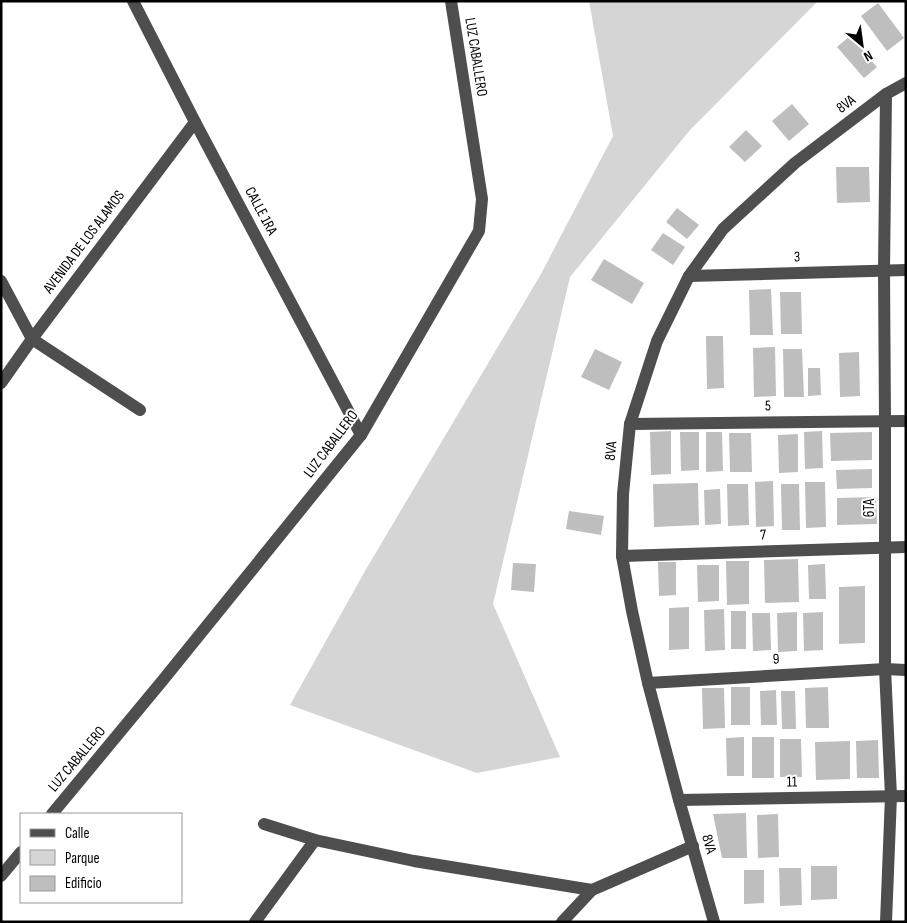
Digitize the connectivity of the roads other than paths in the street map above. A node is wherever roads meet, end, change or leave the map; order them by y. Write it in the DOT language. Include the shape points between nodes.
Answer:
graph roads {
  1 [pos="133,1"];
  2 [pos="450,1"];
  3 [pos="906,83"];
  4 [pos="886,94"];
  5 [pos="195,122"];
  6 [pos="884,270"];
  7 [pos="906,270"];
  8 [pos="688,276"];
  9 [pos="1,281"];
  10 [pos="32,339"];
  11 [pos="1,383"];
  12 [pos="140,410"];
  13 [pos="886,421"];
  14 [pos="906,421"];
  15 [pos="630,424"];
  16 [pos="361,435"];
  17 [pos="886,547"];
  18 [pos="906,547"];
  19 [pos="622,556"];
  20 [pos="885,669"];
  21 [pos="906,670"];
  22 [pos="648,683"];
  23 [pos="891,796"];
  24 [pos="906,796"];
  25 [pos="679,800"];
  26 [pos="53,813"];
  27 [pos="264,824"];
  28 [pos="315,840"];
  29 [pos="693,846"];
  30 [pos="20,853"];
  31 [pos="1,876"];
  32 [pos="592,890"];
  33 [pos="255,922"];
  34 [pos="562,922"];
  35 [pos="714,922"];
  36 [pos="886,922"];
  1 -- 5 [label="street, CALLE 1RA"];
  2 -- 16 [label="street, LUZ CABALLERO" via="482,199 479,231"];
  3 -- 4 [label="street, 8VA"];
  4 -- 6 [label="street, 6TA"];
  4 -- 8 [label="street, 8VA" via="795,163 723,229"];
  5 -- 10 [label="street, AVENIDA DE LOS ALAMOS"];
  5 -- 16 [label="street, CALLE 1RA"];
  6 -- 7 [label="street, 3"];
  6 -- 8 [label="street, 3"];
  6 -- 13 [label="street, 6TA"];
  8 -- 15 [label="street, 8VA" via="658,341"];
  9 -- 10 [label="street"];
  10 -- 11 [label="street, AVENIDA DE LOS ALAMOS"];
  10 -- 12 [label="street"];
  13 -- 14 [label="street, 5"];
  13 -- 15 [label="street, 5"];
  13 -- 17 [label="street, 6TA"];
  15 -- 19 [label="street, 8VA" via="623,494"];
  16 -- 26 [label="street, LUZ CABALLERO"];
  17 -- 18 [label="street, 7"];
  17 -- 19 [label="street, 7"];
  17 -- 20 [label="street, 6TA"];
  19 -- 22 [label="street, 8VA"];
  20 -- 21 [label="street, 9"];
  20 -- 22 [label="street, 9"];
  20 -- 23 [label="street, 6TA"];
  22 -- 25 [label="street, 8VA"];
  23 -- 24 [label="street, 11"];
  23 -- 25 [label="street, 11"];
  23 -- 36 [label="street, 6TA"];
  25 -- 29 [label="street, 8VA"];
  27 -- 28 [label="street"];
  28 -- 32 [label="street" via="414,861"];
  28 -- 33 [label="street"];
  29 -- 32 [label="street"];
  29 -- 35 [label="street, 8VA"];
  30 -- 31 [label="street"];
  32 -- 34 [label="street"];
}
